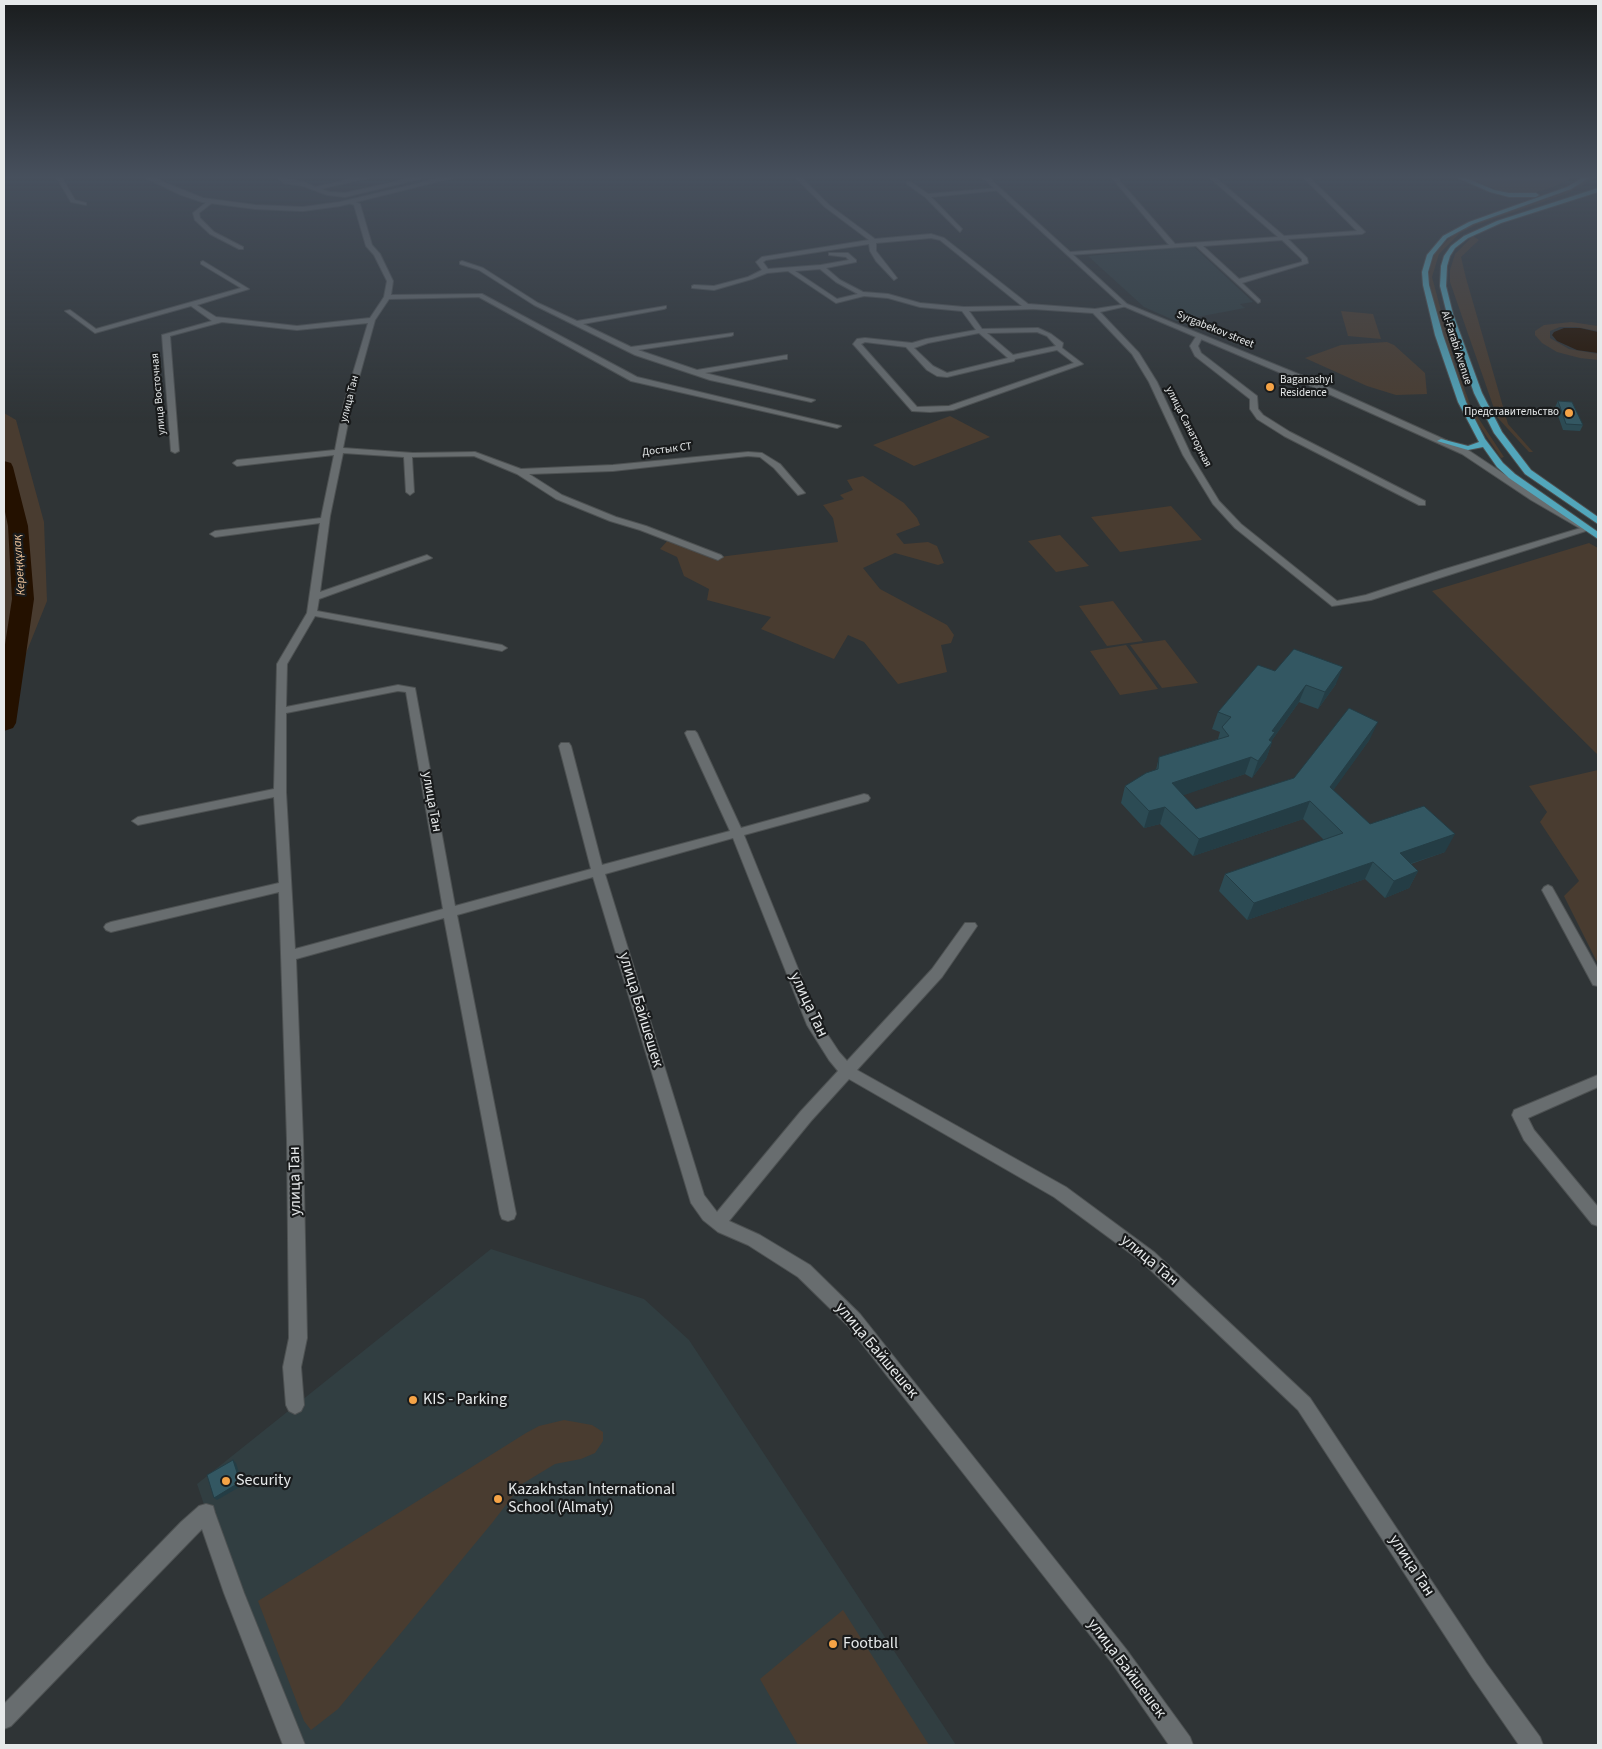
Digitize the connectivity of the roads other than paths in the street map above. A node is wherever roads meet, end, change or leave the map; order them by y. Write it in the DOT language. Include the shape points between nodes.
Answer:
graph roads {
  1 [pos="378,260"];
  2 [pos="762,260"];
  3 [pos="853,260"];
  4 [pos="878,260"];
  5 [pos="967,260"];
  6 [pos="1077,260"];
  7 [pos="1213,260"];
  8 [pos="1305,260"];
  9 [pos="1429,260"];
  10 [pos="1447,260"];
  11 [pos="203,263"];
  12 [pos="462,263"];
  13 [pos="821,268"];
  14 [pos="790,270"];
  15 [pos="766,271"];
  16 [pos="894,278"];
  17 [pos="1237,282"];
  18 [pos="694,287"];
  19 [pos="862,294"];
  20 [pos="387,297"];
  21 [pos="1258,301"];
  22 [pos="192,304"];
  23 [pos="1124,305"];
  24 [pos="664,307"];
  25 [pos="1036,308"];
  26 [pos="964,309"];
  27 [pos="68,311"];
  28 [pos="1095,311"];
  29 [pos="224,320"];
  30 [pos="372,320"];
  31 [pos="576,323"];
  32 [pos="980,331"];
  33 [pos="731,334"];
  34 [pos="1199,336"];
  35 [pos="910,345"];
  36 [pos="1058,348"];
  37 [pos="630,349"];
  38 [pos="784,357"];
  39 [pos="1012,357"];
  40 [pos="695,372"];
  41 [pos="811,400"];
  42 [pos="837,426"];
  43 [pos="1441,441"];
  44 [pos="1483,442"];
  45 [pos="175,451"];
  46 [pos="339,451"];
  47 [pos="408,454"];
  48 [pos="237,463"];
  49 [pos="520,472"];
  50 [pos="410,492"];
  51 [pos="801,493"];
  52 [pos="1422,503"];
  53 [pos="325,520"];
  54 [pos="1598,521"];
  55 [pos="1587,529"];
  56 [pos="215,534"];
  57 [pos="1598,536"];
  58 [pos="718,557"];
  59 [pos="427,558"];
  60 [pos="314,597"];
  61 [pos="312,613"];
  62 [pos="502,648"];
  63 [pos="281,711"];
  64 [pos="692,734"];
  65 [pos="565,746"];
  66 [pos="280,792"];
  67 [pos="864,798"];
  68 [pos="138,821"];
  69 [pos="737,833"];
  70 [pos="598,872"];
  71 [pos="286,886"];
  72 [pos="1548,890"];
  73 [pos="450,914"];
  74 [pos="970,926"];
  75 [pos="111,927"];
  76 [pos="289,956"];
  77 [pos="1598,981"];
  78 [pos="847,1071"];
  79 [pos="1598,1082"];
  80 [pos="508,1214"];
  81 [pos="1598,1219"];
  82 [pos="718,1222"];
  83 [pos="295,1405"];
  84 [pos="4,1719"];
  85 [pos="294,1745"];
  86 [pos="1182,1745"];
  87 [pos="1532,1745"];
  1 -- 20 [label="street" via="389,276"];
  2 -- 15 [label="street" via="760,262"];
  3 -- 13 [label="street"];
  4 -- 16 [label="street"];
  5 -- 25 [label="street" via="1026,306"];
  6 -- 23 [label="street, Syrgabekov street"];
  7 -- 17 [label="street"];
  8 -- 17 [label="street" via="1305,263"];
  9 -- 44 [label="main road, Al-Farabi Avenue" via="1426,285 1439,335 1462,402"];
  10 -- 54 [label="main road, Al-Farabi Avenue" via="1443,286 1450,314 1478,393 1496,431 1528,472"];
  11 -- 22 [label="street" via="246,289"];
  12 -- 31 [label="street" via="481,269 536,304"];
  13 -- 14 [label="street"];
  13 -- 19 [label="street"];
  14 -- 15 [label="street"];
  14 -- 19 [label="street" via="836,301"];
  15 -- 18 [label="street" via="730,285"];
  17 -- 21 [label="street"];
  19 -- 26 [label="street"];
  20 -- 30 [label="street, улица Тан"];
  20 -- 42 [label="street" via="480,296 634,379"];
  22 -- 27 [label="street" via="95,331"];
  22 -- 29 [label="street" via="214,319"];
  23 -- 28 [label="street"];
  23 -- 34 [label="street, Syrgabekov street"];
  24 -- 31 [label="street"];
  25 -- 26 [label="street"];
  25 -- 28 [label="street"];
  26 -- 32 [label="street"];
  28 -- 55 [label="street, улица Санаторная" via="1135,353 1153,382 1187,455 1216,502 1238,526 1335,604 1368,598"];
  29 -- 30 [label="street" via="297,328"];
  29 -- 45 [label="street, улица Восточная" via="166,335"];
  30 -- 46 [label="street, улица Тан" via="348,403"];
  31 -- 37 [label="street"];
  32 -- 35 [label="street"];
  32 -- 36 [label="street" via="1038,330 1049,335 1060,345"];
  32 -- 39 [label="street"];
  33 -- 37 [label="street"];
  34 -- 43 [label="street, Syrgabekov street"];
  34 -- 52 [label="street" via="1194,346 1198,354 1254,398 1254,409 1260,417"];
  35 -- 36 [label="street" via="865,340 857,344 911,406 930,410 950,408 1080,364"];
  35 -- 39 [label="street" via="930,368 947,375"];
  36 -- 39 [label="street"];
  37 -- 40 [label="street"];
  38 -- 40 [label="street"];
  40 -- 41 [label="street"];
  43 -- 44 [label="main road" via="1468,448"];
  43 -- 55 [label="street, Syrgabekov street" via="1481,461 1534,498"];
  44 -- 55 [label="main road, Al-Farabi Avenue" via="1512,476"];
  46 -- 47 [label="street, Достык СТ"];
  46 -- 48 [label="street, Достык СТ"];
  46 -- 53 [label="street, улица Тан"];
  47 -- 49 [label="street, Достык СТ" via="475,454"];
  47 -- 50 [label="street"];
  49 -- 51 [label="street, Достык СТ" via="613,468 762,455 777,466"];
  49 -- 58 [label="street, Достык СТ" via="559,497"];
  53 -- 56 [label="street"];
  53 -- 60 [label="street, улица Тан"];
  55 -- 57 [label="main road, Al-Farabi Avenue"];
  59 -- 60 [label="street"];
  60 -- 61 [label="street, улица Тан"];
  61 -- 62 [label="street"];
  61 -- 63 [label="street, улица Тан" via="282,664"];
  63 -- 66 [label="street, улица Тан"];
  63 -- 73 [label="street, улица Тан" via="398,688 411,690"];
  64 -- 69 [label="street, улица Тан"];
  65 -- 70 [label="street, улица Байшешек"];
  66 -- 68 [label="street"];
  66 -- 71 [label="street, улица Тан"];
  67 -- 69 [label="street"];
  69 -- 70 [label="street"];
  69 -- 78 [label="street, улица Тан" via="814,1025"];
  70 -- 73 [label="street"];
  70 -- 82 [label="street, улица Байшешек" via="697,1198"];
  71 -- 75 [label="street"];
  71 -- 76 [label="street, улица Тан"];
  72 -- 77 [label="street"];
  73 -- 76 [label="street"];
  73 -- 80 [label="street, улица Тан"];
  74 -- 78 [label="street" via="937,973"];
  76 -- 83 [label="street, улица Тан" via="298,1338 292,1367"];
  78 -- 82 [label="street"];
  78 -- 87 [label="street, улица Тан" via="1060,1192 1148,1256 1304,1404"];
  79 -- 81 [label="street" via="1519,1115 1529,1135"];
  82 -- 86 [label="street, улица Байшешек" via="804,1271 854,1320 1118,1656"];
  84 -- 85 [label="street" via="206,1514"];
}
